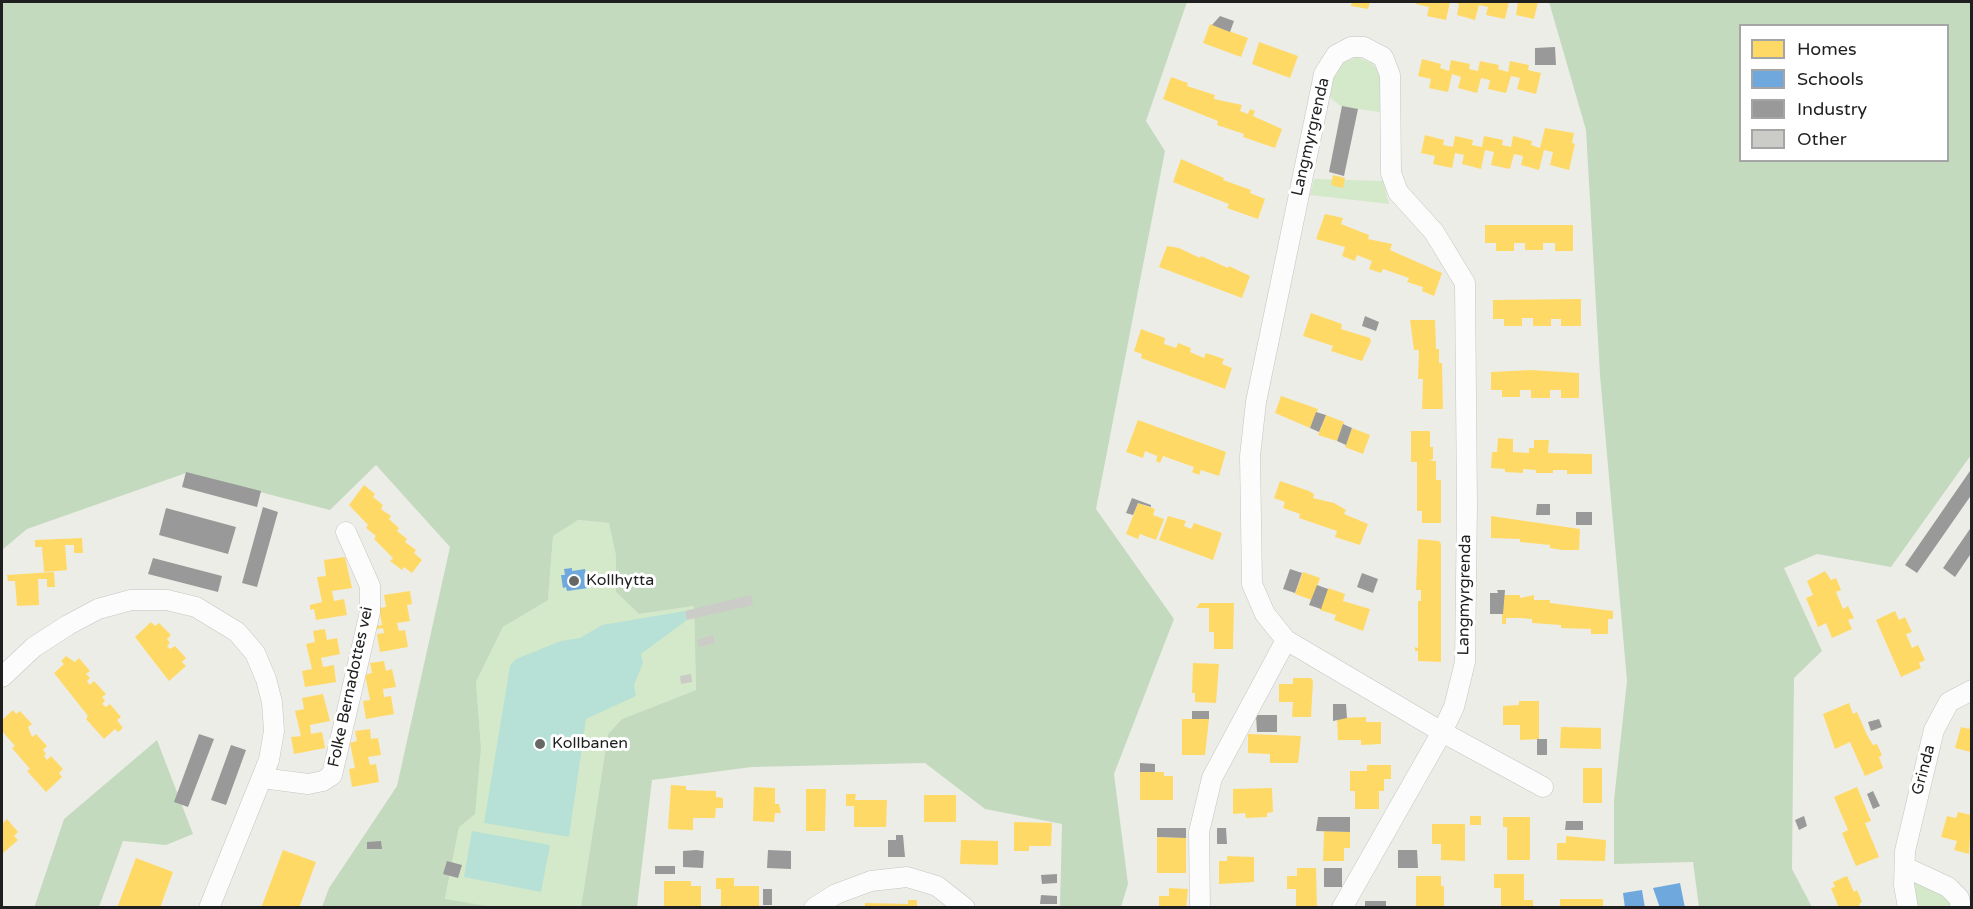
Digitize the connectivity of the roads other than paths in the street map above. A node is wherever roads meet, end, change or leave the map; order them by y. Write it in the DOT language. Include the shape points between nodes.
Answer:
graph roads {
  1 [pos="346,532"];
  2 [pos="1286,640"];
  3 [pos="2,677"];
  4 [pos="1971,690"];
  5 [pos="1442,732"];
  6 [pos="262,778"];
  7 [pos="1543,787"];
  8 [pos="1905,867"];
  9 [pos="209,908"];
  10 [pos="814,908"];
  11 [pos="964,908"];
  12 [pos="1200,908"];
  13 [pos="1342,908"];
  14 [pos="1908,908"];
  15 [pos="1961,908"];
  1 -- 6 [label="street, Folke Bernadottes vei" via="370,586 370,612 332,775 308,784"];
  2 -- 5 [label="street, Langmyrgrenda"];
  2 -- 5 [label="street, Langmyrgrenda" via="1264,614 1252,584 1250,456 1256,402 1324,74 1327,65 1343,50 1364,47 1383,57 1390,75 1391,172 1398,192 1434,232 1465,284 1465,662 1454,707"];
  2 -- 12 [label="street" via="1212,778 1199,832"];
  3 -- 6 [label="street" via="34,647 98,609 131,600 167,600 196,608 237,632 255,653 266,679 274,731"];
  4 -- 8 [label="street, Grinda" via="1949,702 1937,722 1907,839"];
  5 -- 7 [label="street, Langmyrgrenda"];
  5 -- 13 [label="street, Langmyrgrenda"];
  6 -- 9 [label="street"];
  8 -- 14 [label="street, Grinda"];
  8 -- 15 [label="street" via="1948,887 1959,898"];
  10 -- 11 [label="street" via="836,894 871,881 907,877 937,886"];
}
